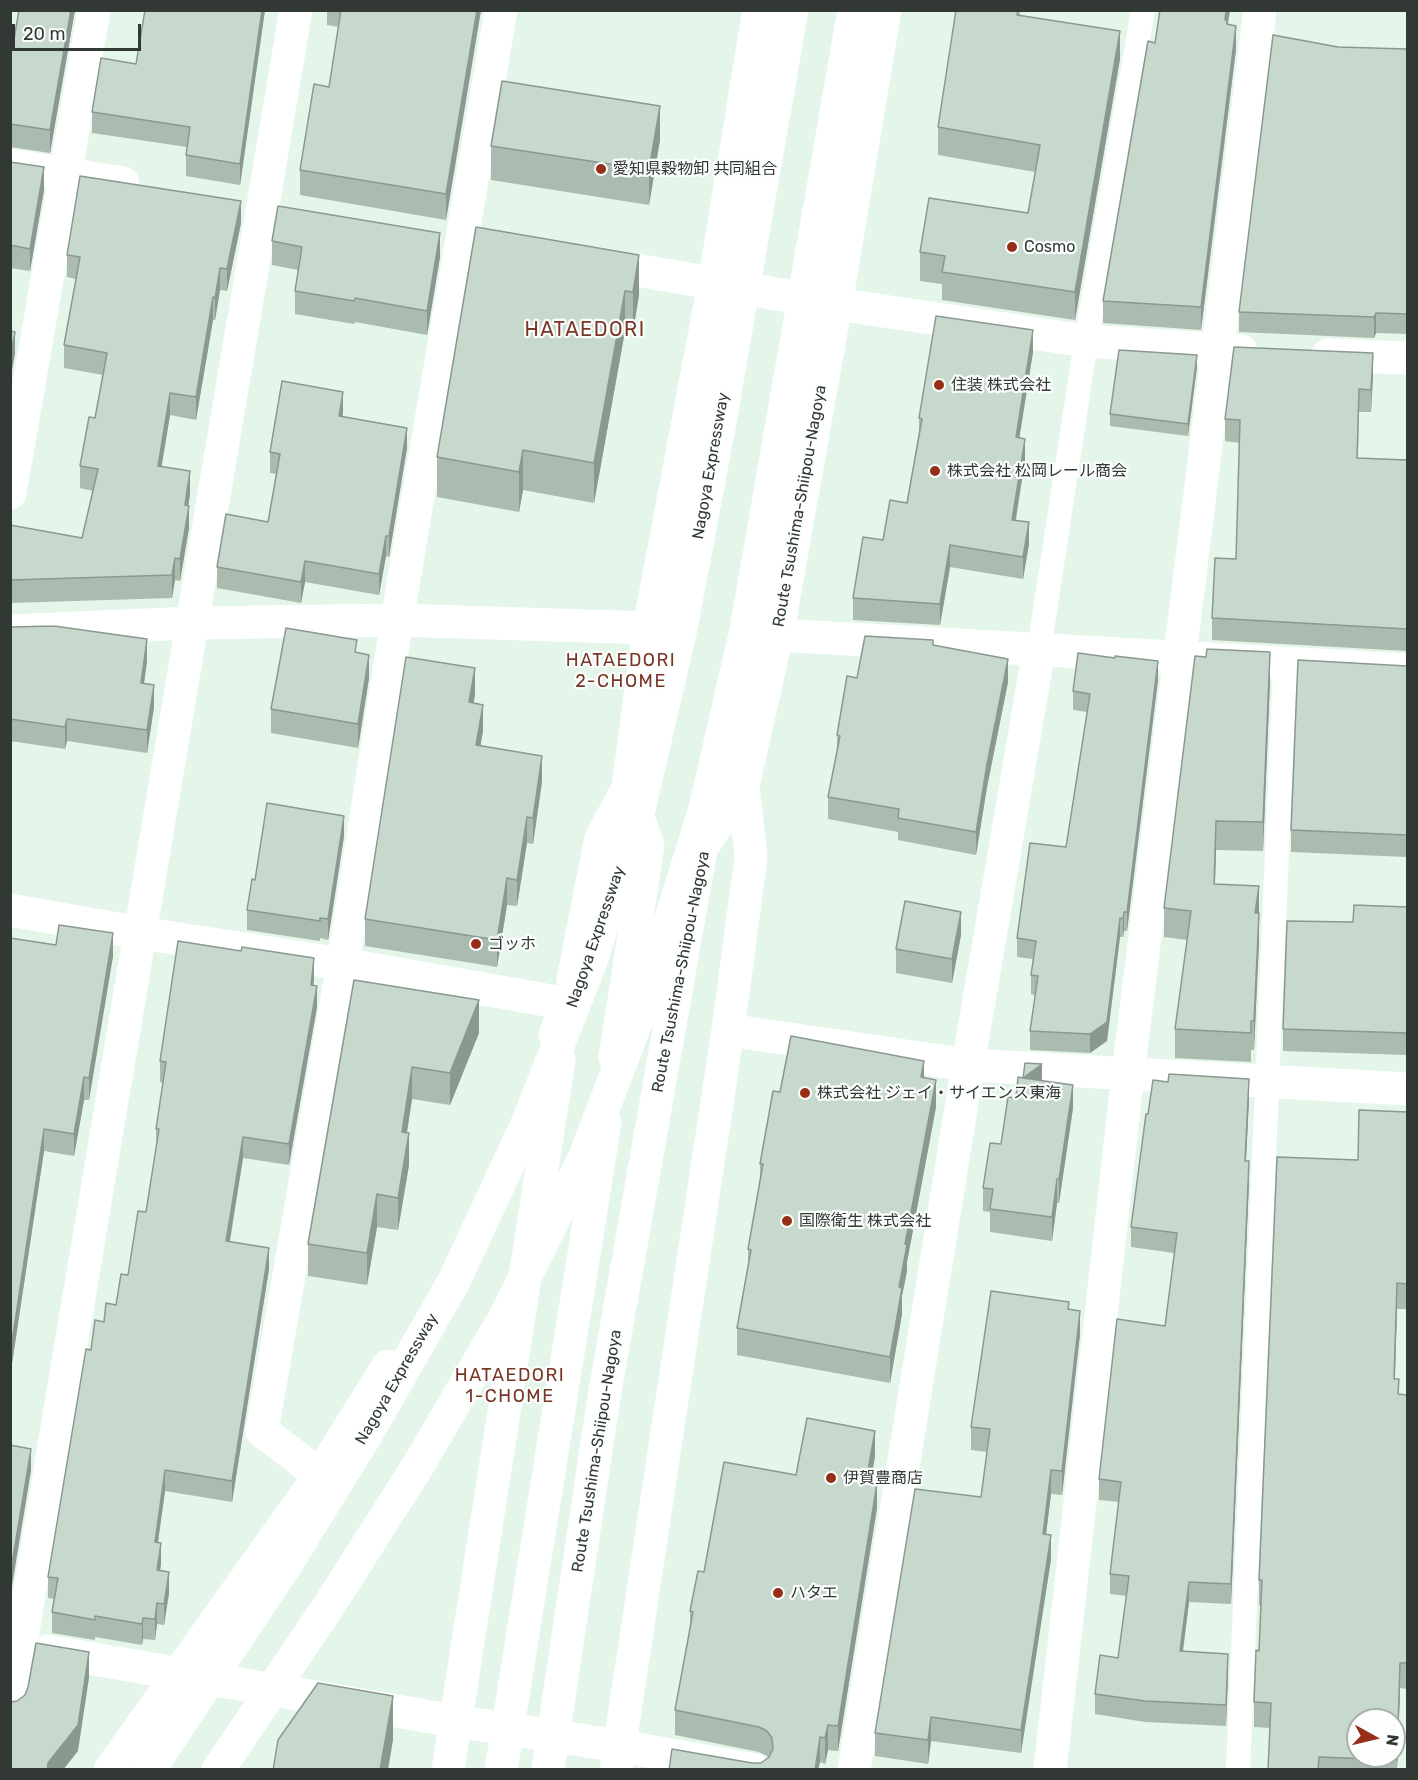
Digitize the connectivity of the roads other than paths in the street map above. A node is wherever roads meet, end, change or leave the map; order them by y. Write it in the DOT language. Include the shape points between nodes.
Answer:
graph roads {
  1 [pos="94,10"];
  2 [pos="296,10"];
  3 [pos="501,10"];
  4 [pos="759,10"];
  5 [pos="792,10"];
  6 [pos="854,10"];
  7 [pos="885,10"];
  8 [pos="1143,10"];
  9 [pos="1260,10"];
  10 [pos="10,165"];
  11 [pos="67,174"];
  12 [pos="147,188"];
  13 [pos="228,201"];
  14 [pos="274,209"];
  15 [pos="450,238"];
  16 [pos="496,246"];
  17 [pos="565,258"];
  18 [pos="714,284"];
  19 [pos="836,304"];
  20 [pos="1086,341"];
  21 [pos="1219,350"];
  22 [pos="1266,352"];
  23 [pos="1302,354"];
  24 [pos="1407,358"];
  25 [pos="10,494"];
  26 [pos="397,620"];
  27 [pos="192,623"];
  28 [pos="649,628"];
  29 [pos="10,631"];
  30 [pos="777,634"];
  31 [pos="1039,650"];
  32 [pos="1179,657"];
  33 [pos="1285,663"];
  34 [pos="1407,670"];
  35 [pos="743,786"];
  36 [pos="628,788"];
  37 [pos="10,910"];
  38 [pos="140,933"];
  39 [pos="343,964"];
  40 [pos="568,1004"];
  41 [pos="728,1030"];
  42 [pos="969,1065"];
  43 [pos="1128,1074"];
  44 [pos="1268,1083"];
  45 [pos="1407,1089"];
  46 [pos="320,1475"];
  47 [pos="15,1646"];
  48 [pos="179,1674"];
  49 [pos="10,1709"];
  50 [pos="455,1721"];
  51 [pos="618,1758"];
  52 [pos="110,1770"];
  53 [pos="149,1770"];
  54 [pos="218,1770"];
  55 [pos="448,1770"];
  56 [pos="501,1770"];
  57 [pos="548,1770"];
  58 [pos="755,1770"];
  59 [pos="854,1770"];
  60 [pos="1050,1770"];
  61 [pos="1238,1770"];
  1 -- 11 [label="main road"];
  2 -- 14 [label="main road"];
  3 -- 15 [label="main road"];
  4 -- 18 [label="main road"];
  5 -- 53 [label="main road, Nagoya Expressway" via="681,628 640,805 590,964 527,1124 454,1281 285,1566"];
  6 -- 54 [label="main road" via="746,630 705,809 650,986 585,1156 505,1317 419,1464"];
  7 -- 19 [label="main road, Route Tsushima-Shiipou-Nagoya"];
  8 -- 20 [label="lane"];
  9 -- 21 [label="main road"];
  10 -- 11 [label="main road"];
  11 -- 12 [label="main road"];
  11 -- 25 [label="main road"];
  13 -- 14 [label="main road"];
  14 -- 27 [label="main road"];
  15 -- 16 [label="main road"];
  15 -- 26 [label="main road"];
  17 -- 18 [label="main road"];
  18 -- 19 [label="main road"];
  18 -- 28 [label="main road"];
  19 -- 20 [label="main road"];
  19 -- 30 [label="main road, Route Tsushima-Shiipou-Nagoya"];
  20 -- 21 [label="main road"];
  20 -- 31 [label="lane"];
  21 -- 22 [label="main road"];
  21 -- 32 [label="main road"];
  23 -- 24 [label="main road"];
  26 -- 27 [label="main road"];
  26 -- 28 [label="main road"];
  26 -- 39 [label="main road"];
  27 -- 29 [label="main road"];
  27 -- 38 [label="main road"];
  28 -- 36 [label="main road"];
  30 -- 31 [label="main road"];
  30 -- 35 [label="main road, Route Tsushima-Shiipou-Nagoya"];
  31 -- 32 [label="main road"];
  31 -- 42 [label="main road"];
  32 -- 33 [label="main road"];
  32 -- 43 [label="main road"];
  33 -- 34 [label="main road"];
  33 -- 44 [label="lane"];
  35 -- 41 [label="main road" via="751,857"];
  35 -- 57 [label="main road, Route Tsushima-Shiipou-Nagoya" via="701,849 604,1397"];
  36 -- 40 [label="main road" via="601,838"];
  36 -- 56 [label="main road" via="648,846"];
  37 -- 38 [label="main road"];
  38 -- 39 [label="main road"];
  38 -- 47 [label="main road"];
  39 -- 40 [label="main road"];
  39 -- 46 [label="main road" via="262,1431"];
  40 -- 46 [label="main road" via="439,1286"];
  40 -- 50 [label="main road"];
  41 -- 42 [label="main road"];
  41 -- 51 [label="main road"];
  42 -- 43 [label="main road"];
  42 -- 59 [label="main road"];
  43 -- 44 [label="main road"];
  43 -- 60 [label="main road"];
  44 -- 45 [label="main road"];
  44 -- 61 [label="lane"];
  46 -- 48 [label="main road"];
  47 -- 48 [label="main road"];
  47 -- 49 [label="main road"];
  48 -- 50 [label="main road"];
  48 -- 52 [label="main road"];
  50 -- 51 [label="main road"];
  50 -- 55 [label="main road"];
  51 -- 58 [label="main road"];
}
